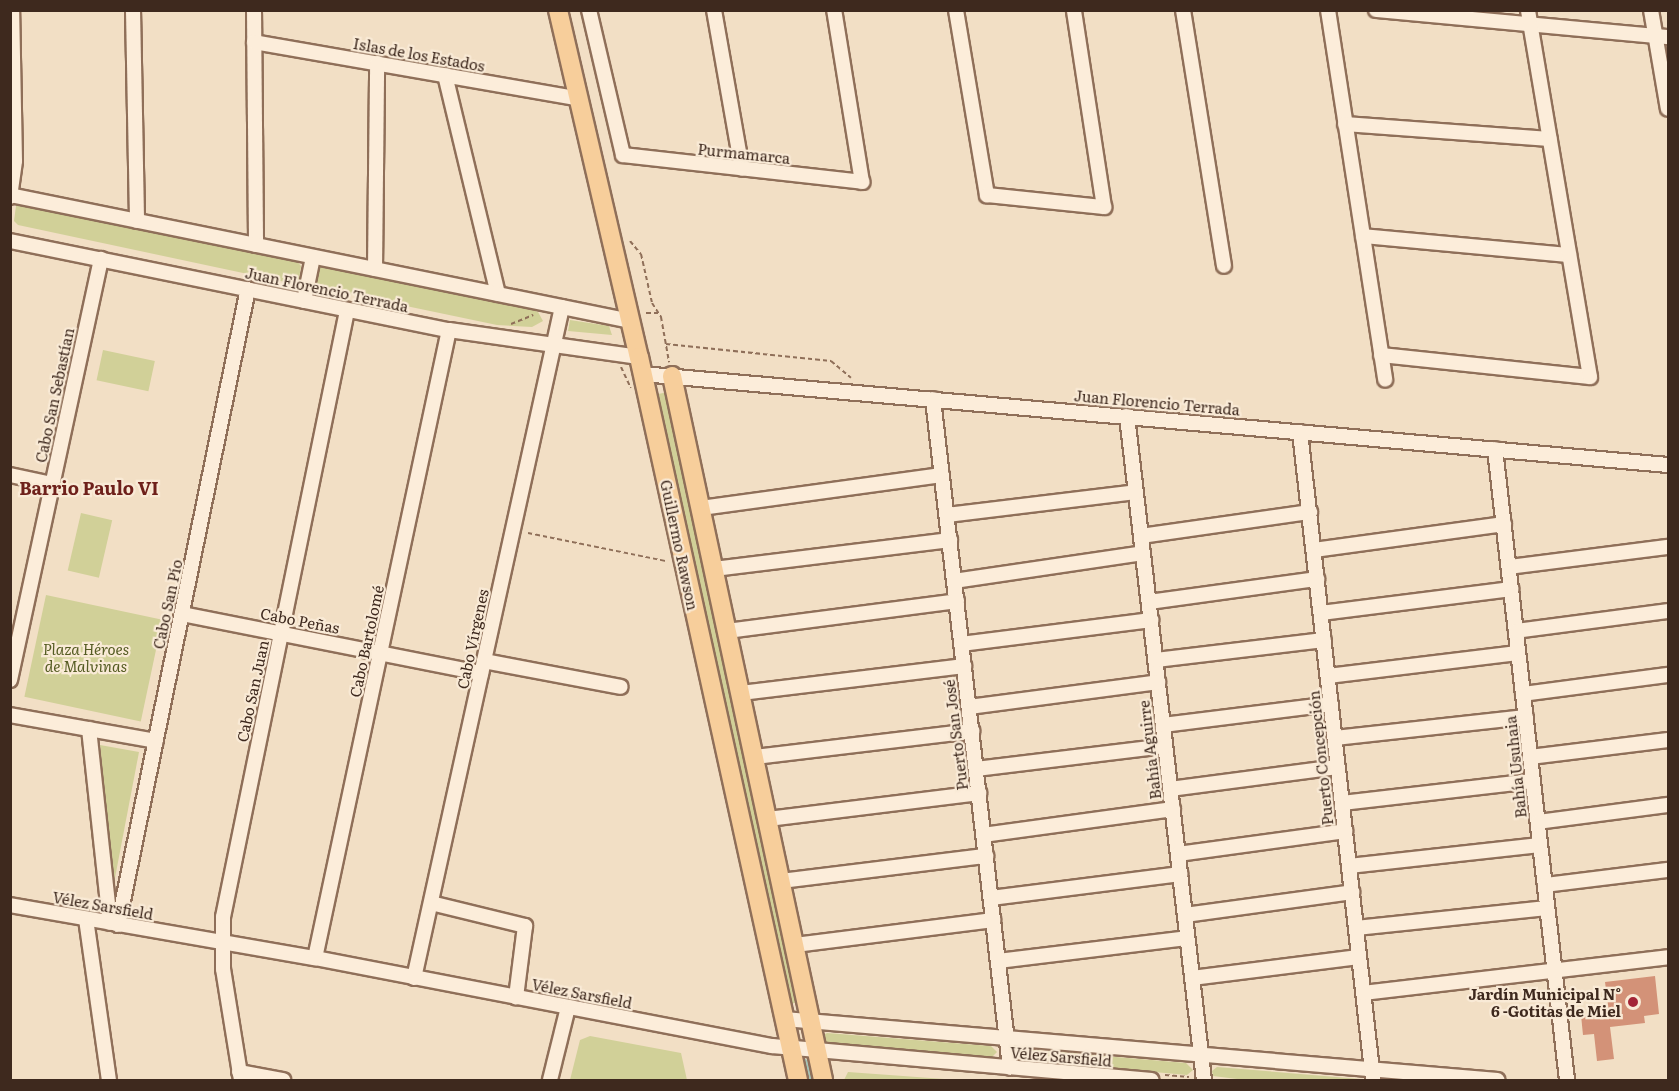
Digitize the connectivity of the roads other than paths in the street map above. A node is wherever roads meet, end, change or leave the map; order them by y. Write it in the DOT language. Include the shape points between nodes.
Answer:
graph roads {
  1 [pos="12,10"];
  2 [pos="133,10"];
  3 [pos="254,10"];
  4 [pos="558,10"];
  5 [pos="589,10"];
  6 [pos="714,10"];
  7 [pos="834,10"];
  8 [pos="956,10"];
  9 [pos="1074,10"];
  10 [pos="1183,10"];
  11 [pos="1328,10"];
  12 [pos="1376,10"];
  13 [pos="1651,10"];
  14 [pos="1432,13"];
  15 [pos="1529,17"];
  16 [pos="1662,36"];
  17 [pos="254,42"];
  18 [pos="377,63"];
  19 [pos="445,75"];
  20 [pos="579,99"];
  21 [pos="1668,109"];
  22 [pos="1345,124"];
  23 [pos="1549,139"];
  24 [pos="742,169"];
  25 [pos="11,196"];
  26 [pos="137,221"];
  27 [pos="1362,236"];
  28 [pos="10,241"];
  29 [pos="256,245"];
  30 [pos="1569,255"];
  31 [pos="313,256"];
  32 [pos="101,259"];
  33 [pos="1224,266"];
  34 [pos="375,269"];
  35 [pos="248,290"];
  36 [pos="498,294"];
  37 [pos="303,302"];
  38 [pos="562,307"];
  39 [pos="347,311"];
  40 [pos="630,321"];
  41 [pos="449,330"];
  42 [pos="553,343"];
  43 [pos="1381,355"];
  44 [pos="641,366"];
  45 [pos="672,376"];
  46 [pos="1385,380"];
  47 [pos="933,399"];
  48 [pos="1127,416"];
  49 [pos="1300,432"];
  50 [pos="1495,449"];
  51 [pos="1668,465"];
  52 [pos="942,475"];
  53 [pos="10,476"];
  54 [pos="52,484"];
  55 [pos="1136,492"];
  56 [pos="701,508"];
  57 [pos="1310,512"];
  58 [pos="947,515"];
  59 [pos="1504,524"];
  60 [pos="1141,536"];
  61 [pos="950,540"];
  62 [pos="1668,547"];
  63 [pos="1314,550"];
  64 [pos="1143,553"];
  65 [pos="1509,567"];
  66 [pos="714,569"];
  67 [pos="1317,579"];
  68 [pos="954,581"];
  69 [pos="1511,589"];
  70 [pos="957,601"];
  71 [pos="1149,602"];
  72 [pos="1668,611"];
  73 [pos="1321,613"];
  74 [pos="182,614"];
  75 [pos="1151,620"];
  76 [pos="727,631"];
  77 [pos="1516,631"];
  78 [pos="281,633"];
  79 [pos="1324,640"];
  80 [pos="962,644"];
  81 [pos="380,653"];
  82 [pos="1518,653"];
  83 [pos="1156,660"];
  84 [pos="964,666"];
  85 [pos="483,667"];
  86 [pos="1668,675"];
  87 [pos="1328,676"];
  88 [pos="10,680"];
  89 [pos="1158,682"];
  90 [pos="621,687"];
  91 [pos="741,693"];
  92 [pos="1523,694"];
  93 [pos="1331,704"];
  94 [pos="969,707"];
  95 [pos="10,715"];
  96 [pos="1526,717"];
  97 [pos="1163,725"];
  98 [pos="89,729"];
  99 [pos="972,731"];
  100 [pos="1335,738"];
  101 [pos="1668,740"];
  102 [pos="156,741"];
  103 [pos="1165,746"];
  104 [pos="754,757"];
  105 [pos="1530,757"];
  106 [pos="1338,767"];
  107 [pos="976,769"];
  108 [pos="1533,781"];
  109 [pos="1170,789"];
  110 [pos="979,793"];
  111 [pos="1342,803"];
  112 [pos="1668,805"];
  113 [pos="1173,809"];
  114 [pos="768,819"];
  115 [pos="1538,822"];
  116 [pos="1346,831"];
  117 [pos="983,835"];
  118 [pos="1540,845"];
  119 [pos="1178,854"];
  120 [pos="986,856"];
  121 [pos="1349,866"];
  122 [pos="1668,870"];
  123 [pos="1180,874"];
  124 [pos="782,881"];
  125 [pos="1545,885"];
  126 [pos="1352,892"];
  127 [pos="991,898"];
  128 [pos="431,903"];
  129 [pos="10,905"];
  130 [pos="1547,908"];
  131 [pos="1185,915"];
  132 [pos="86,919"];
  133 [pos="993,921"];
  134 [pos="114,924"];
  135 [pos="1356,928"];
  136 [pos="1187,938"];
  137 [pos="220,941"];
  138 [pos="795,945"];
  139 [pos="1359,957"];
  140 [pos="1668,957"];
  141 [pos="315,958"];
  142 [pos="998,961"];
  143 [pos="1554,971"];
  144 [pos="414,978"];
  145 [pos="1192,978"];
  146 [pos="1364,993"];
  147 [pos="516,997"];
  148 [pos="568,1007"];
  149 [pos="784,1019"];
  150 [pos="812,1023"];
  151 [pos="1007,1039"];
  152 [pos="791,1048"];
  153 [pos="818,1051"];
  154 [pos="1201,1055"];
  155 [pos="1010,1068"];
  156 [pos="1373,1075"];
  157 [pos="240,1076"];
  158 [pos="109,1080"];
  159 [pos="283,1080"];
  160 [pos="550,1080"];
  161 [pos="798,1080"];
  162 [pos="824,1080"];
  163 [pos="1151,1080"];
  164 [pos="1204,1080"];
  165 [pos="1497,1080"];
  166 [pos="1567,1080"];
  1 -- 25 [label="street" via="15,161"];
  2 -- 26 [label="street"];
  3 -- 17 [label="street"];
  4 -- 20 [label="main road, Guillermo Rawson"];
  5 -- 24 [label="street, Purmamarca" via="623,155"];
  6 -- 24 [label="street"];
  7 -- 24 [label="street, Purmamarca" via="862,182"];
  8 -- 9 [label="street" via="987,195 1104,207"];
  10 -- 33 [label="street"];
  11 -- 22 [label="street"];
  12 -- 14 [label="street"];
  13 -- 16 [label="street"];
  14 -- 15 [label="street"];
  15 -- 16 [label="street"];
  15 -- 23 [label="street"];
  16 -- 21 [label="street"];
  17 -- 18 [label="street, Islas de los Estados"];
  17 -- 29 [label="street"];
  18 -- 19 [label="street, Islas de los Estados"];
  18 -- 34 [label="street"];
  19 -- 20 [label="street, Islas de los Estados"];
  19 -- 36 [label="street"];
  20 -- 40 [label="main road, Guillermo Rawson"];
  22 -- 23 [label="street"];
  22 -- 27 [label="street"];
  23 -- 30 [label="street"];
  25 -- 26 [label="street, Juan Florencio Terrada"];
  26 -- 29 [label="street, Juan Florencio Terrada"];
  27 -- 30 [label="street"];
  27 -- 43 [label="street"];
  28 -- 32 [label="street, Juan Florencio Terrada"];
  29 -- 31 [label="street, Juan Florencio Terrada"];
  30 -- 43 [label="street" via="1590,376"];
  31 -- 34 [label="street, Juan Florencio Terrada"];
  31 -- 37 [label="street"];
  32 -- 35 [label="street, Juan Florencio Terrada"];
  32 -- 54 [label="street, Cabo San Sebastían"];
  34 -- 36 [label="street, Juan Florencio Terrada"];
  35 -- 37 [label="street, Juan Florencio Terrada"];
  35 -- 74 [label="street, Cabo San Pío"];
  36 -- 38 [label="street, Juan Florencio Terrada"];
  37 -- 39 [label="street, Juan Florencio Terrada"];
  38 -- 40 [label="street, Juan Florencio Terrada"];
  38 -- 42 [label="street, Cabo Vírgenes"];
  39 -- 41 [label="street, Juan Florencio Terrada"];
  39 -- 78 [label="street, Cabo San Juan"];
  40 -- 44 [label="main road, Guillermo Rawson"];
  41 -- 42 [label="street, Juan Florencio Terrada"];
  41 -- 81 [label="street, Cabo Bartolomé"];
  42 -- 44 [label="street, Juan Florencio Terrada"];
  42 -- 85 [label="street, Cabo Vírgenes"];
  43 -- 46 [label="street"];
  44 -- 45 [label="street, Juan Florencio Terrada"];
  44 -- 149 [label="main road, Guillermo Rawson"];
  45 -- 47 [label="street, Juan Florencio Terrada"];
  45 -- 56 [label="main road, Guillermo Rawson"];
  47 -- 48 [label="street, Juan Florencio Terrada"];
  47 -- 52 [label="street, Puerto San José"];
  48 -- 49 [label="street, Juan Florencio Terrada"];
  48 -- 55 [label="street, Bahía Aguirre"];
  49 -- 50 [label="street, Juan Florencio Terrada"];
  49 -- 57 [label="street, Puerto Concepción"];
  50 -- 51 [label="street, Juan Florencio Terrada"];
  50 -- 59 [label="street, Bahía Usuhaia"];
  52 -- 56 [label="street"];
  52 -- 58 [label="street, Puerto San José"];
  53 -- 54 [label="street"];
  54 -- 88 [label="street, Cabo San Sebastían"];
  55 -- 58 [label="street"];
  55 -- 60 [label="street, Bahía Aguirre"];
  56 -- 66 [label="main road, Guillermo Rawson"];
  57 -- 60 [label="street"];
  57 -- 63 [label="street, Puerto Concepción"];
  58 -- 61 [label="street, Puerto San José"];
  59 -- 63 [label="street"];
  59 -- 65 [label="street, Bahía Usuhaia"];
  60 -- 64 [label="street, Bahía Aguirre"];
  61 -- 66 [label="street"];
  61 -- 68 [label="street, Puerto San José"];
  62 -- 65 [label="street"];
  63 -- 67 [label="street, Puerto Concepción"];
  64 -- 68 [label="street"];
  64 -- 71 [label="street, Bahía Aguirre"];
  65 -- 69 [label="street, Bahía Usuhaia"];
  66 -- 76 [label="main road, Guillermo Rawson"];
  67 -- 71 [label="street"];
  67 -- 73 [label="street, Puerto Concepción"];
  68 -- 70 [label="street, Puerto San José"];
  69 -- 73 [label="street"];
  69 -- 77 [label="street, Bahía Usuhaia"];
  70 -- 76 [label="street"];
  70 -- 80 [label="street, Puerto San José"];
  71 -- 75 [label="street, Bahía Aguirre"];
  72 -- 77 [label="street"];
  73 -- 79 [label="street, Puerto Concepción"];
  74 -- 78 [label="street, Cabo Peñas"];
  74 -- 102 [label="street, Cabo San Pío"];
  75 -- 80 [label="street"];
  75 -- 83 [label="street, Bahía Aguirre"];
  76 -- 91 [label="main road, Guillermo Rawson"];
  77 -- 82 [label="street, Bahía Usuhaia"];
  78 -- 81 [label="street, Cabo Peñas"];
  78 -- 137 [label="street, Cabo San Juan"];
  79 -- 83 [label="street"];
  79 -- 87 [label="street, Puerto Concepción"];
  80 -- 84 [label="street, Puerto San José"];
  81 -- 85 [label="street, Cabo Peñas"];
  81 -- 141 [label="street, Cabo Bartolomé"];
  82 -- 87 [label="street"];
  82 -- 92 [label="street, Bahía Usuhaia"];
  83 -- 89 [label="street, Bahía Aguirre"];
  84 -- 91 [label="street"];
  84 -- 94 [label="street, Puerto San José"];
  85 -- 90 [label="street, Cabo Peñas"];
  85 -- 128 [label="street, Cabo Vírgenes"];
  86 -- 92 [label="street"];
  87 -- 93 [label="street, Puerto Concepción"];
  89 -- 94 [label="street"];
  89 -- 97 [label="street, Bahía Aguirre"];
  91 -- 104 [label="main road, Guillermo Rawson"];
  92 -- 96 [label="street, Bahía Usuhaia"];
  93 -- 97 [label="street"];
  93 -- 100 [label="street, Puerto Concepción"];
  94 -- 99 [label="street, Puerto San José"];
  95 -- 98 [label="street"];
  96 -- 100 [label="street"];
  96 -- 105 [label="street, Bahía Usuhaia"];
  97 -- 103 [label="street, Bahía Aguirre"];
  98 -- 102 [label="street"];
  98 -- 134 [label="street"];
  99 -- 104 [label="street"];
  99 -- 107 [label="street, Puerto San José"];
  100 -- 106 [label="street, Puerto Concepción"];
  101 -- 105 [label="street"];
  102 -- 134 [label="street, Cabo San Pío"];
  103 -- 107 [label="street"];
  103 -- 109 [label="street, Bahía Aguirre"];
  104 -- 114 [label="main road, Guillermo Rawson"];
  105 -- 108 [label="street, Bahía Usuhaia"];
  106 -- 109 [label="street"];
  106 -- 111 [label="street, Puerto Concepción"];
  107 -- 110 [label="street, Puerto San José"];
  108 -- 111 [label="street"];
  108 -- 115 [label="street, Bahía Usuhaia"];
  109 -- 113 [label="street, Bahía Aguirre"];
  110 -- 114 [label="street"];
  110 -- 117 [label="street, Puerto San José"];
  111 -- 116 [label="street, Puerto Concepción"];
  112 -- 115 [label="street"];
  113 -- 117 [label="street"];
  113 -- 119 [label="street, Bahía Aguirre"];
  114 -- 124 [label="main road, Guillermo Rawson"];
  115 -- 118 [label="street, Bahía Usuhaia"];
  116 -- 119 [label="street"];
  116 -- 121 [label="street, Puerto Concepción"];
  117 -- 120 [label="street, Puerto San José"];
  118 -- 121 [label="street"];
  118 -- 125 [label="street, Bahía Usuhaia"];
  119 -- 123 [label="street, Bahía Aguirre"];
  120 -- 124 [label="street"];
  120 -- 127 [label="street, Puerto San José"];
  121 -- 126 [label="street, Puerto Concepción"];
  122 -- 125 [label="street"];
  123 -- 127 [label="street"];
  123 -- 131 [label="street, Bahía Aguirre"];
  124 -- 138 [label="main road, Guillermo Rawson"];
  125 -- 130 [label="street, Bahía Usuhaia"];
  126 -- 131 [label="street"];
  126 -- 135 [label="street, Puerto Concepción"];
  127 -- 133 [label="street, Puerto San José"];
  128 -- 144 [label="street, Cabo Vírgenes"];
  128 -- 147 [label="street" via="525,926"];
  129 -- 132 [label="street, Vélez Sarsfield"];
  130 -- 135 [label="street"];
  130 -- 143 [label="street, Bahía Usuhaia"];
  131 -- 136 [label="street, Bahía Aguirre"];
  132 -- 134 [label="street, Vélez Sarsfield"];
  132 -- 158 [label="street"];
  133 -- 138 [label="street"];
  133 -- 142 [label="street, Puerto San José"];
  134 -- 137 [label="street, Vélez Sarsfield"];
  135 -- 139 [label="street, Puerto Concepción"];
  136 -- 142 [label="street"];
  136 -- 145 [label="street, Bahía Aguirre"];
  137 -- 141 [label="street, Vélez Sarsfield"];
  137 -- 157 [label="street, Cabo San Juan"];
  138 -- 150 [label="main road, Guillermo Rawson"];
  139 -- 145 [label="street"];
  139 -- 146 [label="street, Puerto Concepción"];
  140 -- 143 [label="street"];
  141 -- 144 [label="street, Vélez Sarsfield"];
  142 -- 151 [label="street, Puerto San José"];
  143 -- 146 [label="street"];
  143 -- 166 [label="street, Bahía Usuhaia"];
  144 -- 147 [label="street, Vélez Sarsfield"];
  145 -- 154 [label="street, Bahía Aguirre"];
  146 -- 156 [label="street, Puerto Concepción"];
  147 -- 148 [label="street, Vélez Sarsfield"];
  148 -- 152 [label="street, Vélez Sarsfield"];
  148 -- 160 [label="street"];
  149 -- 150 [label="street, Vélez Sarsfield"];
  149 -- 152 [label="main road, Guillermo Rawson"];
  150 -- 151 [label="street, Vélez Sarsfield"];
  150 -- 153 [label="main road, Guillermo Rawson"];
  151 -- 154 [label="street, Vélez Sarsfield"];
  151 -- 155 [label="street, Puerto San José"];
  152 -- 153 [label="street, Vélez Sarsfield"];
  152 -- 161 [label="main road, Guillermo Rawson"];
  153 -- 155 [label="street, Vélez Sarsfield"];
  153 -- 162 [label="main road, Guillermo Rawson"];
  154 -- 156 [label="street, Vélez Sarsfield"];
  154 -- 164 [label="street, Bahía Aguirre"];
  155 -- 163 [label="street, Vélez Sarsfield"];
  156 -- 165 [label="street, Vélez Sarsfield"];
  157 -- 159 [label="street"];
}
